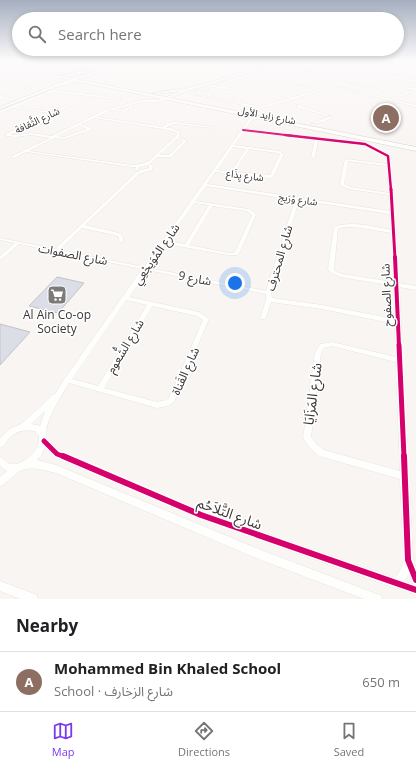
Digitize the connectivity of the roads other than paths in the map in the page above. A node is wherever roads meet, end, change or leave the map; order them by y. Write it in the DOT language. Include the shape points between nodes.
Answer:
graph roads {
  1 [pos="31,88"];
  2 [pos="42,88"];
  3 [pos="49,88"];
  4 [pos="50,88"];
  5 [pos="113,88"];
  6 [pos="128,88"];
  7 [pos="192,88"];
  8 [pos="193,88"];
  9 [pos="203,88"];
  10 [pos="228,88"];
  11 [pos="260,88"];
  12 [pos="312,88"];
  13 [pos="328,88"];
  14 [pos="343,88"];
  15 [pos="377,88"];
  16 [pos="122,90"];
  17 [pos="320,90"];
  18 [pos="416,90"];
  19 [pos="205,91"];
  20 [pos="40,92"];
  21 [pos="179,92"];
  22 [pos="251,92"];
  23 [pos="155,93"];
  24 [pos="143,94"];
  25 [pos="90,95"];
  26 [pos="402,95"];
  27 [pos="166,97"];
  28 [pos="0,98"];
  29 [pos="226,98"];
  30 [pos="294,98"];
  31 [pos="121,99"];
  32 [pos="235,99"];
  33 [pos="390,99"];
  34 [pos="190,100"];
  35 [pos="7,101"];
  36 [pos="140,101"];
  37 [pos="222,101"];
  38 [pos="132,104"];
  39 [pos="216,105"];
  40 [pos="0,106"];
  41 [pos="298,106"];
  42 [pos="416,106"];
  43 [pos="12,107"];
  44 [pos="258,110"];
  45 [pos="0,112"];
  46 [pos="53,113"];
  47 [pos="248,115"];
  48 [pos="93,117"];
  49 [pos="78,124"];
  50 [pos="321,124"];
  51 [pos="164,128"];
  52 [pos="212,128"];
  53 [pos="243,130"];
  54 [pos="53,137"];
  55 [pos="358,137"];
  56 [pos="175,138"];
  57 [pos="318,139"];
  58 [pos="398,143"];
  59 [pos="232,146"];
  60 [pos="416,147"];
  61 [pos="248,148"];
  62 [pos="24,151"];
  63 [pos="156,156"];
  64 [pos="13,157"];
  65 [pos="313,157"];
  66 [pos="150,164"];
  67 [pos="389,165"];
  68 [pos="136,169"];
  69 [pos="214,171"];
  70 [pos="232,173"];
  71 [pos="204,185"];
  72 [pos="390,194"];
  73 [pos="297,199"];
  74 [pos="193,202"];
  75 [pos="211,205"];
  76 [pos="392,212"];
  77 [pos="81,226"];
  78 [pos="394,232"];
  79 [pos="0,239"];
  80 [pos="121,241"];
  81 [pos="164,242"];
  82 [pos="18,243"];
  83 [pos="186,246"];
  84 [pos="56,250"];
  85 [pos="0,258"];
  86 [pos="145,268"];
  87 [pos="395,285"];
  88 [pos="416,288"];
  89 [pos="267,293"];
  90 [pos="125,298"];
  91 [pos="269,300"];
  92 [pos="150,304"];
  93 [pos="263,318"];
  94 [pos="397,322"];
  95 [pos="398,360"];
  96 [pos="68,380"];
  97 [pos="100,389"];
  98 [pos="61,390"];
  99 [pos="22,427"];
  100 [pos="10,433"];
  101 [pos="0,434"];
  102 [pos="43,438"];
  103 [pos="0,444"];
  104 [pos="0,461"];
  105 [pos="21,466"];
  106 [pos="405,476"];
  107 [pos="0,482"];
  108 [pos="408,560"];
  109 [pos="416,580"];
  110 [pos="396,584"];
  111 [pos="0,586"];
  112 [pos="416,590"];
  113 [pos="33,599"];
  114 [pos="377,599"];
  1 -- 28 [label="street"];
  2 -- 35 [label="main road"];
  3 -- 20 [label="main road"];
  4 -- 20 [label="main road"];
  5 -- 16 [label="main road, شارع زايد الأول"];
  6 -- 23 [label="main road, شارع زايد الأول"];
  7 -- 21 [label="main road"];
  8 -- 21 [label="main road"];
  9 -- 37 [label="street" via="192,94"];
  10 -- 22 [label="street"];
  11 -- 30 [label="street"];
  12 -- 17 [label="street"];
  13 -- 17 [label="street"];
  14 -- 33 [label="street"];
  15 -- 26 [label="street"];
  16 -- 24 [label="main road, شارع زايد الأول"];
  16 -- 27 [label="main road"];
  17 -- 30 [label="street"];
  18 -- 26 [label="street"];
  19 -- 29 [label="street" via="211,92 208,95"];
  20 -- 40 [label="main road"];
  21 -- 23 [label="main road"];
  21 -- 27 [label="main road"];
  21 -- 34 [label="main road" via="181,96"];
  23 -- 27 [label="main road, شارع زايد الأول"];
  24 -- 27 [label="main road, شارع زايد الأول"];
  24 -- 36 [label="street" via="144,99"];
  25 -- 31 [label="street"];
  25 -- 43 [label="street" via="52,91"];
  25 -- 46 [label="street, شارع الثَّقافة"];
  26 -- 33 [label="street"];
  27 -- 34 [label="main road, شارع زايد الأول"];
  27 -- 36 [label="street"];
  27 -- 38 [label="street" via="158,101"];
  27 -- 39 [label="main road"];
  27 -- 47 [label="main road, شارع زايد الأول"];
  28 -- 35 [label="street"];
  29 -- 32 [label="street"];
  29 -- 37 [label="street"];
  30 -- 44 [label="street"];
  33 -- 42 [label="street"];
  34 -- 39 [label="main road, شارع زايد الأول"];
  35 -- 40 [label="main road"];
  36 -- 38 [label="street"];
  37 -- 44 [label="street"];
  38 -- 48 [label="street"];
  39 -- 47 [label="main road, شارع زايد الأول"];
  41 -- 50 [label="street" via="330,116"];
  43 -- 45 [label="street"];
  43 -- 46 [label="street"];
  44 -- 47 [label="main road, شارع زايد الأول"];
  44 -- 50 [label="main road, شارع زايد الأول"];
  46 -- 54 [label="street, شارع الثَّقافة" via="7,135 32,134"];
  47 -- 53 [label="street, شارع المُوَيجْعِي"];
  47 -- 55 [label="main road, شارع زايد الأول"];
  48 -- 49 [label="street"];
  48 -- 51 [label="street"];
  49 -- 54 [label="street"];
  49 -- 54 [label="street" via="90,129 65,138"];
  50 -- 58 [label="main road, شارع زايد الأول"];
  51 -- 52 [label="street" via="175,123"];
  51 -- 56 [label="street" via="176,131 178,134"];
  53 -- 57 [label="street"];
  53 -- 59 [label="street, شارع المُوَيجْعِي"];
  54 -- 62 [label="street"];
  55 -- 58 [label="main road, شارع زايد الأول"];
  55 -- 60 [label="main road"];
  56 -- 63 [label="street"];
  56 -- 63 [label="street" via="185,141 170,156"];
  57 -- 65 [label="street"];
  57 -- 67 [label="street" via="369,145 388,156"];
  58 -- 60 [label="main road"];
  59 -- 61 [label="street, شارع يِذَاع"];
  59 -- 69 [label="street, شارع المُوَيجْعِي"];
  61 -- 70 [label="street"];
  61 -- 70 [label="street, شارع يِذَاع" via="282,153 272,176 266,178"];
  62 -- 64 [label="street"];
  62 -- 68 [label="street"];
  63 -- 66 [label="street"];
  66 -- 68 [label="street" via="141,165"];
  66 -- 68 [label="street" via="151,169"];
  67 -- 72 [label="street, شارع الصفوح"];
  67 -- 72 [label="street" via="347,160 342,185"];
  68 -- 77 [label="street"];
  69 -- 70 [label="street, شارع يِذَاع"];
  69 -- 71 [label="street, شارع المُوَيجْعِي"];
  71 -- 73 [label="street, شارع وْرَيج"];
  71 -- 74 [label="street, شارع المُوَيجْعِي"];
  72 -- 76 [label="street, شارع الصفوح"];
  73 -- 76 [label="street, شارع وْرَيج"];
  73 -- 89 [label="street, شارع المحترف"];
  74 -- 75 [label="street"];
  74 -- 81 [label="street, شارع المُوَيجْعِي"];
  75 -- 83 [label="street"];
  75 -- 83 [label="street" via="248,210 254,214 238,251 235,254 228,254"];
  76 -- 78 [label="street, شارع الصفوح"];
  77 -- 80 [label="street" via="117,234 122,237"];
  77 -- 84 [label="street"];
  78 -- 87 [label="street, شارع الصفوح"];
  78 -- 87 [label="street" via="338,226 331,266 337,274"];
  79 -- 82 [label="street, شارع الصفوات"];
  81 -- 83 [label="street"];
  81 -- 86 [label="street, شارع المُوَيجْعِي"];
  82 -- 84 [label="street, شارع الصفوات"];
  82 -- 85 [label="street"];
  84 -- 86 [label="street, شارع الصفوات"];
  86 -- 89 [label="street, شارع 9"];
  86 -- 90 [label="street, شارع المُوَيجْعِي"];
  87 -- 88 [label="street"];
  87 -- 94 [label="street, شارع الصفوح"];
  89 -- 91 [label="street, شارع المحترف"];
  90 -- 92 [label="street, شارع القَناة"];
  90 -- 96 [label="street, شارع المُوَيجْعِي"];
  91 -- 93 [label="street, شارع المحترف"];
  91 -- 94 [label="street" via="322,307"];
  92 -- 97 [label="street, شارع الشُّعوم"];
  92 -- 97 [label="street, شارع القَناة" via="199,314 206,319 174,396 168,403 157,405"];
  94 -- 95 [label="street, شارع الصفوح"];
  95 -- 106 [label="street, شارع الصفوح"];
  95 -- 106 [label="street, شارع المَزَايَا" via="332,344 322,346 318,353 307,438 315,449 322,453"];
  96 -- 97 [label="street, شارع القَناة"];
  96 -- 98 [label="street, شارع المُوَيجْعِي"];
  98 -- 99 [label="street, شارع المُوَيجْعِي"];
  98 -- 102 [label="street, شارع المُوَيجْعِي" via="47,415"];
  99 -- 100 [label="street, شارع المُوَيجْعِي"];
  99 -- 102 [label="street" via="38,429"];
  100 -- 101 [label="street"];
  100 -- 103 [label="street"];
  102 -- 105 [label="street, شارع المُوَيجْعِي" via="38,455"];
  102 -- 110 [label="street, شارع التَّلاَحُم" via="57,454 201,514"];
  104 -- 105 [label="street, شارع التَّلاَحُم" via="10,467"];
  105 -- 107 [label="street"];
  105 -- 114 [label="street, شارع التَّلاَحُم" via="37,464 56,470 260,555"];
  106 -- 108 [label="street, شارع الصفوح"];
  108 -- 109 [label="street, شارع الصفوح"];
  108 -- 110 [label="street, شارع الصفوح" via="404,573"];
  110 -- 112 [label="street, شارع التَّلاَحُم"];
  111 -- 113 [label="street"];
}
